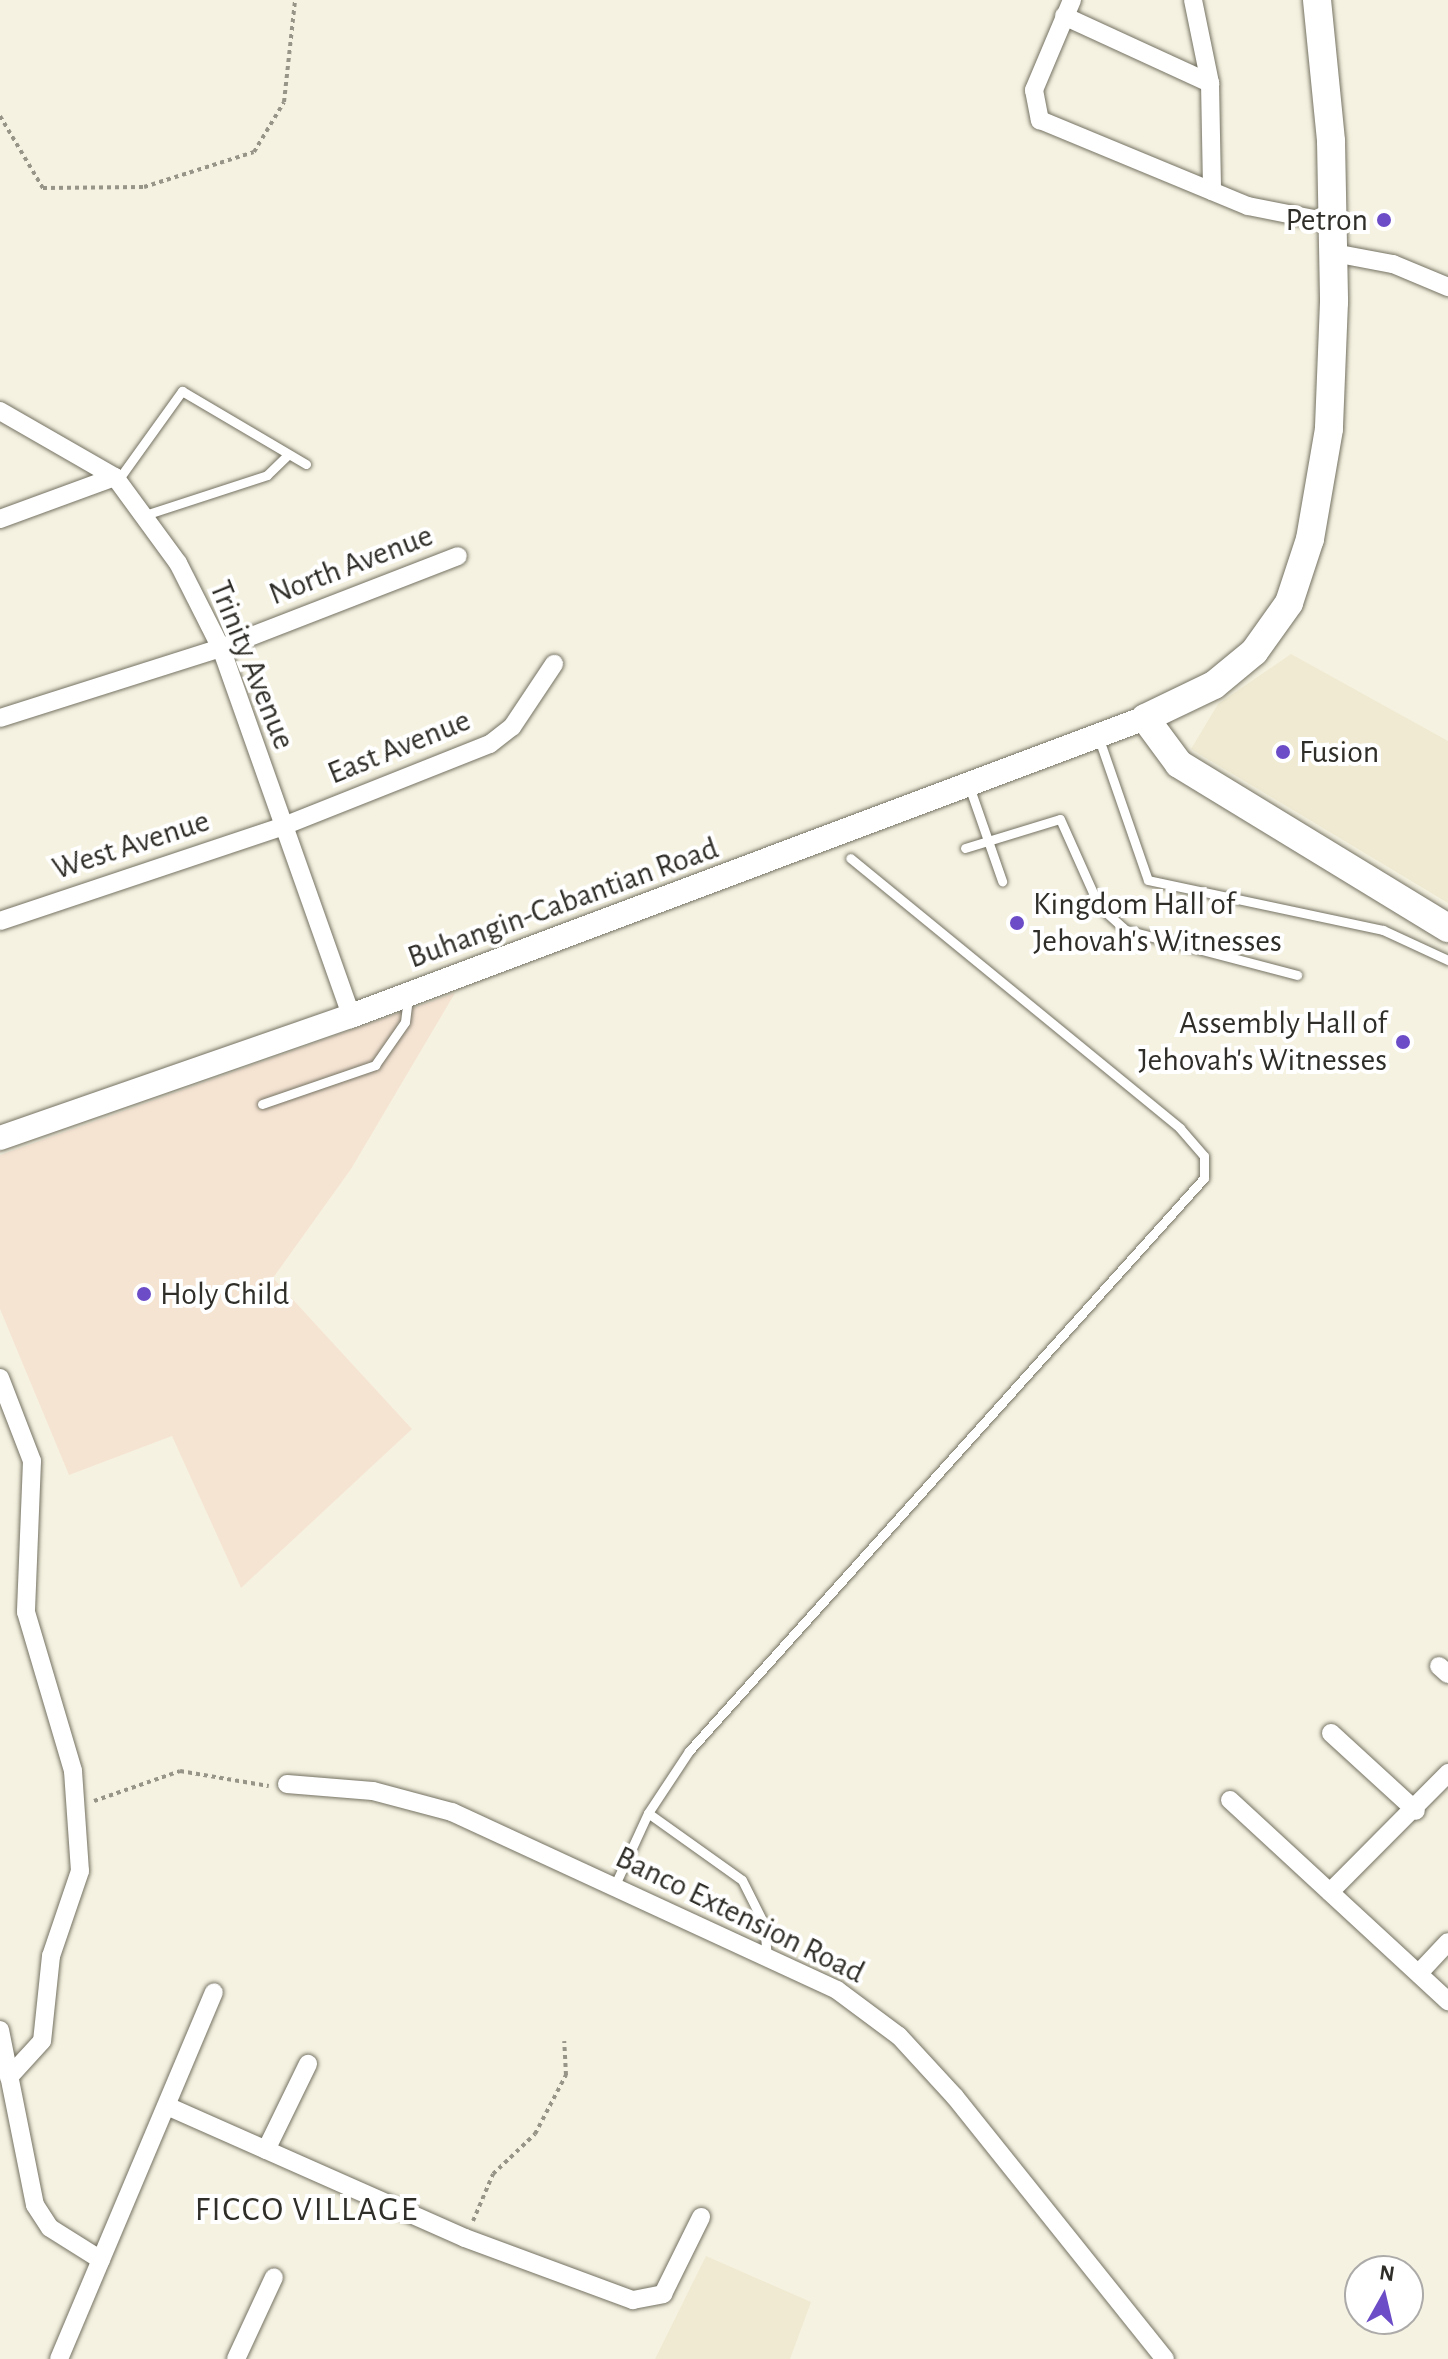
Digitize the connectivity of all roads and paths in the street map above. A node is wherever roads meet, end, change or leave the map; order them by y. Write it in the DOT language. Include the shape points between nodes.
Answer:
graph roads {
  1 [pos="295,0"];
  2 [pos="1193,0"];
  3 [pos="1317,0"];
  4 [pos="1068,8"];
  5 [pos="1210,83"];
  6 [pos="0,116"];
  7 [pos="1212,191"];
  8 [pos="1334,223"];
  9 [pos="1334,253"];
  10 [pos="1448,287"];
  11 [pos="0,411"];
  12 [pos="288,455"];
  13 [pos="306,464"];
  14 [pos="116,478"];
  15 [pos="148,514"];
  16 [pos="0,519"];
  17 [pos="458,556"];
  18 [pos="221,648"];
  19 [pos="554,664"];
  20 [pos="0,718"];
  21 [pos="1145,718"];
  22 [pos="1098,735"];
  23 [pos="968,784"];
  24 [pos="281,827"];
  25 [pos="988,839"];
  26 [pos="965,848"];
  27 [pos="850,858"];
  28 [pos="1002,881"];
  29 [pos="0,921"];
  30 [pos="1448,928"];
  31 [pos="1448,960"];
  32 [pos="1297,975"];
  33 [pos="409,994"];
  34 [pos="351,1016"];
  35 [pos="262,1104"];
  36 [pos="0,1138"];
  37 [pos="0,1378"];
  38 [pos="1331,1733"];
  39 [pos="1448,1773"];
  40 [pos="287,1784"];
  41 [pos="1230,1800"];
  42 [pos="77,1808"];
  43 [pos="1416,1811"];
  44 [pos="648,1813"];
  45 [pos="614,1887"];
  46 [pos="1330,1892"];
  47 [pos="1448,1942"];
  48 [pos="767,1957"];
  49 [pos="1419,1973"];
  50 [pos="214,1992"];
  51 [pos="1448,2001"];
  52 [pos="0,2030"];
  53 [pos="564,2041"];
  54 [pos="308,2064"];
  55 [pos="9,2077"];
  56 [pos="167,2106"];
  57 [pos="266,2150"];
  58 [pos="701,2217"];
  59 [pos="465,2238"];
  60 [pos="101,2260"];
  61 [pos="274,2277"];
  62 [pos="59,2359"];
  63 [pos="236,2359"];
  64 [pos="1165,2359"];
  1 -- 6 [label="path" via="284,102 254,152 144,187 43,188"];
  2 -- 5 [label="street"];
  3 -- 8 [label="main road"];
  4 -- 5 [label="street"];
  4 -- 7 [label="street" via="1034,90 1040,120"];
  5 -- 7 [label="street"];
  7 -- 8 [label="street" via="1275,214"];
  8 -- 9 [label="main road"];
  9 -- 10 [label="street" via="1393,264"];
  9 -- 21 [label="main road" via="1329,429 1294,591 1275,628 1235,671"];
  11 -- 14 [label="street, Trinity Avenue"];
  12 -- 13 [label="lane"];
  12 -- 14 [label="lane" via="182,391"];
  12 -- 15 [label="lane" via="267,475"];
  14 -- 15 [label="street, Trinity Avenue"];
  14 -- 16 [label="street"];
  15 -- 18 [label="street, Trinity Avenue"];
  17 -- 18 [label="street, North Avenue"];
  18 -- 20 [label="street, North Avenue"];
  18 -- 24 [label="street, Trinity Avenue"];
  19 -- 24 [label="street, East Avenue" via="512,727 490,744"];
  21 -- 22 [label="main road, Buhangin-Cabantian Road"];
  21 -- 30 [label="main road" via="1179,764"];
  22 -- 23 [label="main road, Buhangin-Cabantian Road"];
  22 -- 31 [label="lane" via="1148,880 1383,930"];
  23 -- 25 [label="lane"];
  23 -- 33 [label="main road, Buhangin-Cabantian Road"];
  24 -- 29 [label="street, West Avenue"];
  24 -- 34 [label="street, Trinity Avenue"];
  25 -- 26 [label="lane"];
  25 -- 28 [label="lane"];
  25 -- 32 [label="lane" via="1060,819 1099,906 1126,930"];
  27 -- 44 [label="lane" via="1180,1128 1204,1156 1204,1178 700,1739"];
  33 -- 34 [label="main road, Buhangin-Cabantian Road"];
  33 -- 35 [label="lane" via="405,1022 375,1065"];
  34 -- 36 [label="main road, Buhangin-Cabantian Road"];
  37 -- 42 [label="street" via="32,1461 26,1612"];
  38 -- 43 [label="street"];
  39 -- 43 [label="street"];
  40 -- 42 [label="path" via="262,1786 221,1773 180,1771"];
  40 -- 45 [label="street, Banco Extension Road" via="419,1801"];
  41 -- 46 [label="street"];
  42 -- 55 [label="street" via="77,1893 51,1956 45,2032 34,2058"];
  43 -- 46 [label="street"];
  44 -- 45 [label="lane"];
  44 -- 48 [label="lane" via="742,1880 764,1924"];
  45 -- 48 [label="street, Banco Extension Road"];
  46 -- 49 [label="street"];
  47 -- 49 [label="street"];
  48 -- 64 [label="street, Banco Extension Road" via="866,2010 924,2062"];
  49 -- 51 [label="street"];
  50 -- 56 [label="street"];
  52 -- 55 [label="street"];
  53 -- 59 [label="path" via="566,2075 535,2134 493,2174"];
  54 -- 57 [label="street"];
  55 -- 60 [label="street" via="35,2205 50,2228"];
  56 -- 57 [label="street"];
  56 -- 60 [label="street"];
  57 -- 59 [label="street"];
  58 -- 59 [label="street" via="670,2284 654,2301"];
  60 -- 62 [label="street"];
  61 -- 63 [label="street"];
}
